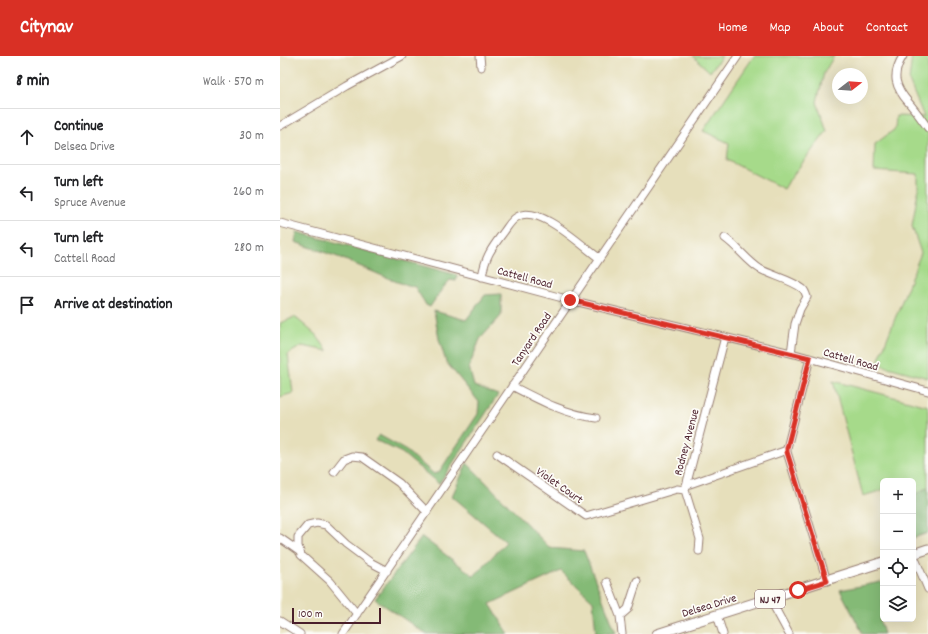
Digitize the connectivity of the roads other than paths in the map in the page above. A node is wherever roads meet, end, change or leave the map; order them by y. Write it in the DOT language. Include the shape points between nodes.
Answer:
graph roads {
  1 [pos="402,56"];
  2 [pos="480,56"];
  3 [pos="738,56"];
  4 [pos="903,56"];
  5 [pos="481,68"];
  6 [pos="280,126"];
  7 [pos="928,128"];
  8 [pos="280,223"];
  9 [pos="725,238"];
  10 [pos="599,258"];
  11 [pos="482,277"];
  12 [pos="570,300"];
  13 [pos="725,338"];
  14 [pos="791,353"];
  15 [pos="810,358"];
  16 [pos="512,386"];
  17 [pos="928,391"];
  18 [pos="596,418"];
  19 [pos="787,450"];
  20 [pos="497,454"];
  21 [pos="334,472"];
  22 [pos="686,487"];
  23 [pos="427,512"];
  24 [pos="280,538"];
  25 [pos="928,549"];
  26 [pos="300,552"];
  27 [pos="699,552"];
  28 [pos="916,553"];
  29 [pos="916,561"];
  30 [pos="880,563"];
  31 [pos="387,571"];
  32 [pos="637,581"];
  33 [pos="827,581"];
  34 [pos="607,582"];
  35 [pos="928,588"];
  36 [pos="770,599"];
  37 [pos="357,614"];
  38 [pos="717,615"];
  39 [pos="620,616"];
  40 [pos="280,620"];
  41 [pos="300,634"];
  42 [pos="343,634"];
  43 [pos="622,634"];
  44 [pos="657,634"];
  45 [pos="723,634"];
  46 [pos="788,634"];
  1 -- 6 [label="street"];
  2 -- 5 [label="street"];
  3 -- 10 [label="street, Tanyard Road"];
  4 -- 7 [label="street" via="896,72 898,89"];
  8 -- 11 [label="street, Cattell Road"];
  9 -- 14 [label="street" via="752,264 795,285 805,293 807,297 795,324"];
  10 -- 11 [label="street" via="551,223 538,216 524,214 512,221 490,250 484,263"];
  10 -- 12 [label="street, Tanyard Road"];
  11 -- 12 [label="street, Cattell Road"];
  12 -- 13 [label="street, Cattell Road"];
  12 -- 16 [label="street, Tanyard Road"];
  13 -- 14 [label="street, Cattell Road"];
  13 -- 22 [label="street, Rodney Avenue"];
  14 -- 15 [label="street, Cattell Road"];
  15 -- 17 [label="street, Cattell Road"];
  15 -- 19 [label="street"];
  16 -- 18 [label="street" via="555,407 579,416"];
  16 -- 23 [label="street, Tanyard Road"];
  19 -- 22 [label="street"];
  19 -- 33 [label="street"];
  20 -- 22 [label="street, Violet Court" via="586,516"];
  21 -- 23 [label="street" via="344,460 352,456 362,457 399,483"];
  22 -- 27 [label="street, Rodney Avenue" via="700,539"];
  23 -- 31 [label="street, Tanyard Road"];
  24 -- 26 [label="street"];
  25 -- 28 [label="main road"];
  26 -- 31 [label="street" via="298,537 308,525 317,523 326,525 346,544"];
  26 -- 37 [label="street" via="330,581"];
  29 -- 35 [label="street"];
  30 -- 33 [label="main road, Delsea Drive / NJ 47"];
  31 -- 37 [label="street, Tanyard Road"];
  32 -- 39 [label="street" via="628,609"];
  33 -- 36 [label="main road, Delsea Drive / NJ 47"];
  34 -- 39 [label="street"];
  36 -- 38 [label="main road, Delsea Drive / NJ 47"];
  36 -- 46 [label="street"];
  37 -- 42 [label="street, Tanyard Road"];
  38 -- 44 [label="main road, Delsea Drive / NJ 47"];
  38 -- 45 [label="street"];
  39 -- 43 [label="street"];
  40 -- 41 [label="street"];
}
